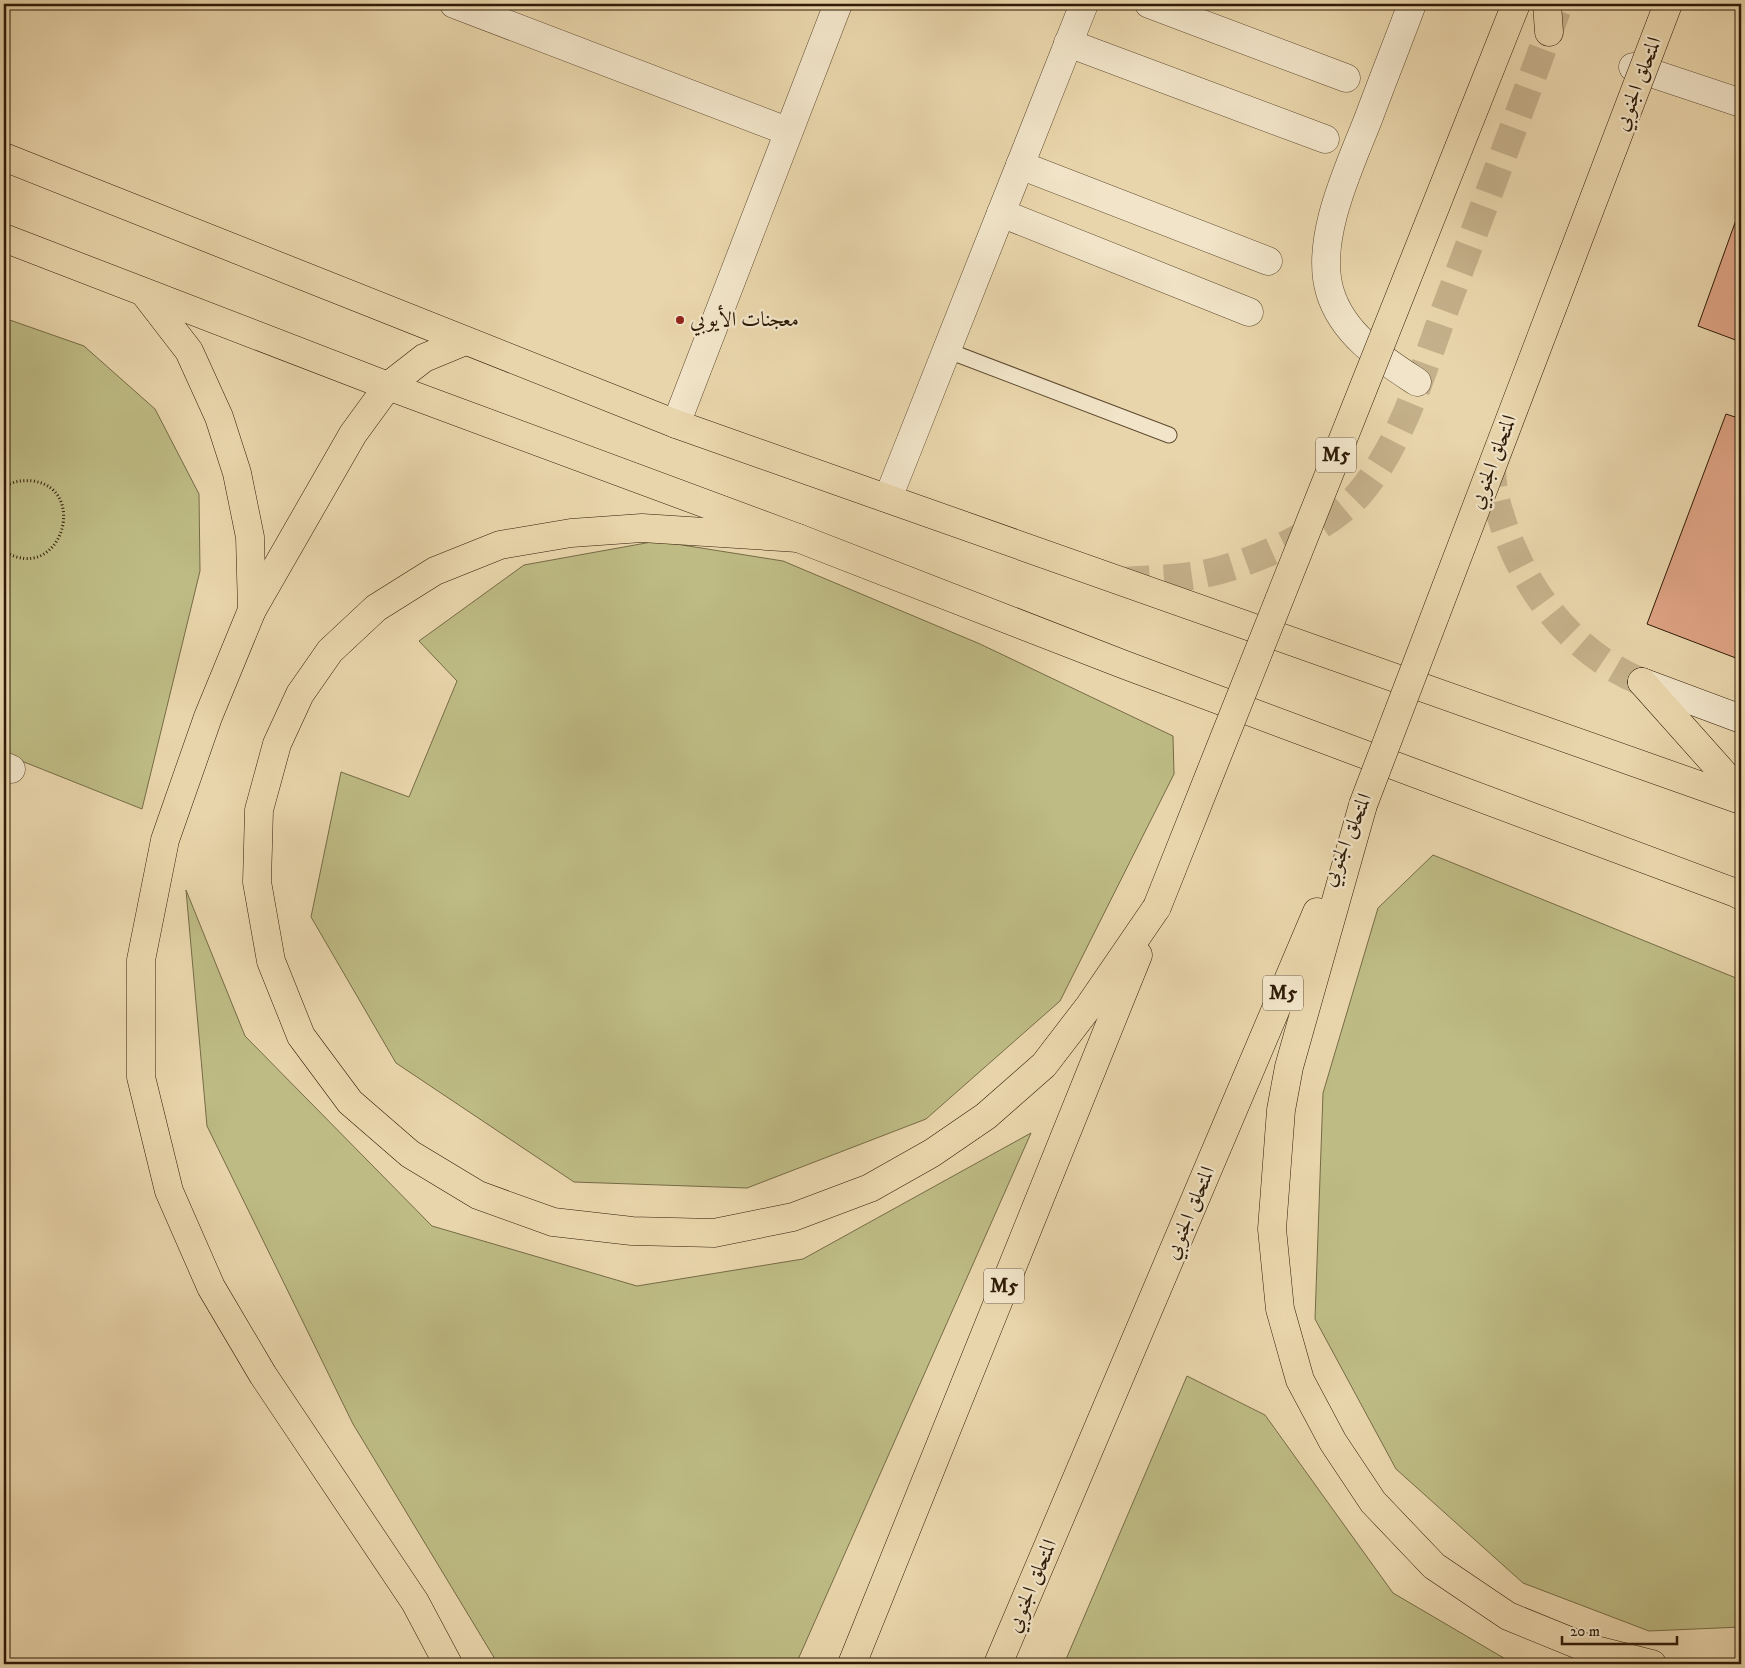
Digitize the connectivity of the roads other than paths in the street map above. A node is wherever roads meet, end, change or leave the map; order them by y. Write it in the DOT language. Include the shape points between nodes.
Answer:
graph roads {
  1 [pos="454,4"];
  2 [pos="838,4"];
  3 [pos="1084,4"];
  4 [pos="1149,4"];
  5 [pos="1412,4"];
  6 [pos="1516,4"];
  7 [pos="1547,4"];
  8 [pos="1668,4"];
  9 [pos="1549,32"];
  10 [pos="1068,43"];
  11 [pos="1633,67"];
  12 [pos="1346,78"];
  13 [pos="1741,103"];
  14 [pos="787,131"];
  15 [pos="1325,139"];
  16 [pos="4,158"];
  17 [pos="1020,165"];
  18 [pos="1001,212"];
  19 [pos="4,238"];
  20 [pos="1268,261"];
  21 [pos="145,294"];
  22 [pos="1249,312"];
  23 [pos="465,340"];
  24 [pos="946,350"];
  25 [pos="1417,382"];
  26 [pos="388,386"];
  27 [pos="676,424"];
  28 [pos="1169,435"];
  29 [pos="888,498"];
  30 [pos="798,538"];
  31 [pos="252,610"];
  32 [pos="1642,682"];
  33 [pos="1741,719"];
  34 [pos="1741,793"];
  35 [pos="1741,800"];
  36 [pos="1363,805"];
  37 [pos="1740,895"];
  38 [pos="1157,907"];
  39 [pos="448,1664"];
  40 [pos="852,1664"];
  41 [pos="998,1664"];
  42 [pos="1652,1664"];
  1 -- 14 [label="street"];
  2 -- 14 [label="street"];
  3 -- 10 [label="street"];
  4 -- 12 [label="street"];
  5 -- 25 [label="street" via="1342,186 1325,260 1330,292 1343,318 1361,342"];
  6 -- 38 [label="main road, M5, bridge"];
  7 -- 9 [label="main road"];
  8 -- 36 [label="main road, المتحلق الجنوبي / M5, bridge"];
  10 -- 15 [label="street"];
  10 -- 17 [label="street"];
  11 -- 13 [label="street"];
  14 -- 27 [label="street"];
  16 -- 23 [label="main road"];
  17 -- 18 [label="street"];
  17 -- 20 [label="street"];
  18 -- 22 [label="street"];
  18 -- 24 [label="street"];
  19 -- 21 [label="main road"];
  21 -- 26 [label="main road"];
  21 -- 31 [label="main road" via="189,351 222,426 238,473 250,537"];
  23 -- 26 [label="main road" via="424,358"];
  23 -- 27 [label="main road"];
  24 -- 28 [label="lane"];
  24 -- 29 [label="street"];
  26 -- 30 [label="main road"];
  26 -- 31 [label="main road" via="353,434"];
  27 -- 29 [label="main road"];
  29 -- 35 [label="main road"];
  30 -- 37 [label="main road" via="1125,666"];
  30 -- 38 [label="main road" via="642,528 571,533 500,545 435,571 376,608 330,651 300,694 277,744 259,810 257,882 271,961 301,1036 350,1102 410,1154 478,1195 553,1222 632,1231 714,1233 793,1217 870,1188 932,1154 986,1116 1044,1064 1090,1005"];
  31 -- 39 [label="main road" via="208,718 165,840 141,960 141,1077 169,1191 211,1287 263,1375 415,1602"];
  32 -- 33 [label="street"];
  32 -- 34 [label="main road"];
  36 -- 41 [label="main road, المتحلق الجنوبي / M5"];
  36 -- 42 [label="main road" via="1289,1067 1281,1110 1272,1229 1280,1309 1300,1380 1332,1442 1374,1502 1434,1566 1508,1616 1584,1647"];
  38 -- 40 [label="main road, M5"];
}
